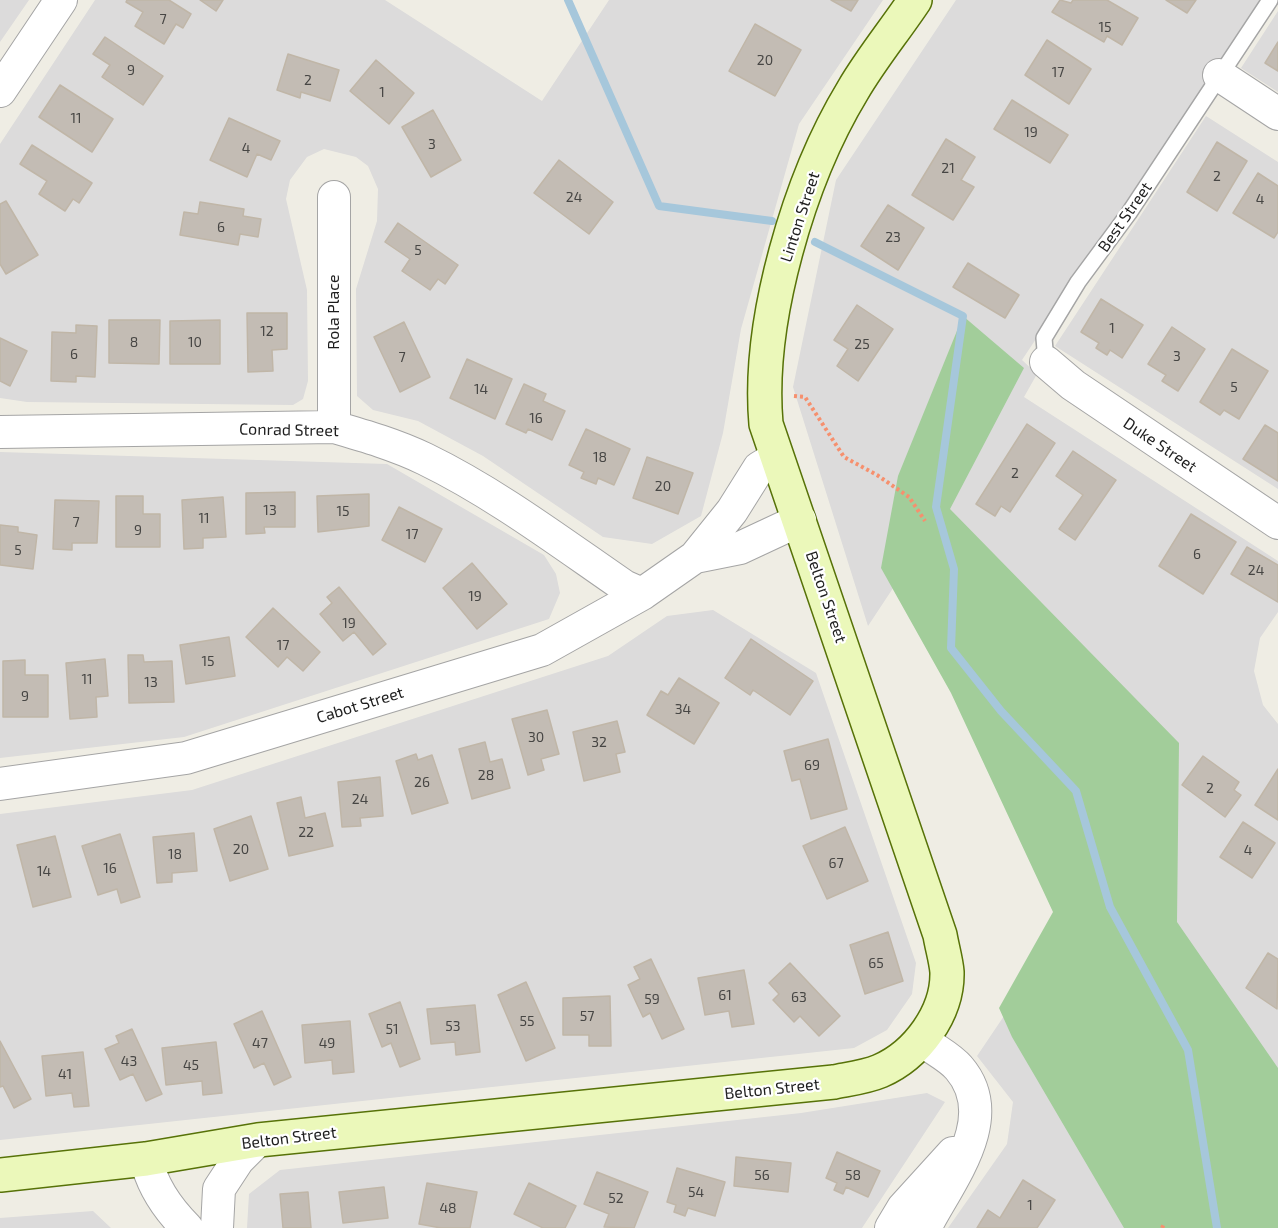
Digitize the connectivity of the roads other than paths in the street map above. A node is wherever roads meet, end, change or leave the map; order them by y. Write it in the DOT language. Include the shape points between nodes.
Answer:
graph roads {
  1 [pos="61,0"];
  2 [pos="915,0"];
  3 [pos="1270,0"];
  4 [pos="1219,75"];
  5 [pos="0,91"];
  6 [pos="1278,114"];
  7 [pos="334,196"];
  8 [pos="1046,362"];
  9 [pos="334,427"];
  10 [pos="0,432"];
  11 [pos="777,458"];
  12 [pos="800,520"];
  13 [pos="1278,523"];
  14 [pos="695,557"];
  15 [pos="642,594"];
  16 [pos="0,784"];
  17 [pos="921,1040"];
  18 [pos="972,1137"];
  19 [pos="258,1140"];
  20 [pos="146,1159"];
  21 [pos="0,1175"];
  22 [pos="187,1228"];
  23 [pos="217,1228"];
  24 [pos="891,1228"];
  25 [pos="925,1228"];
  1 -- 5 [label="street"];
  2 -- 11 [label="street, Linton Street" via="852,90 809,179 785,258 769,336 763,393 766,424"];
  3 -- 4 [label="lane, Best Street"];
  4 -- 6 [label="street"];
  4 -- 8 [label="lane, Best Street" via="1049,329 1044,338"];
  7 -- 9 [label="street, Rola Place"];
  8 -- 13 [label="street, Duke Street" via="1073,385"];
  9 -- 10 [label="street, Conrad Street"];
  9 -- 15 [label="street, Conrad Street" via="426,460 479,489 624,586"];
  11 -- 12 [label="street, Belton Street"];
  11 -- 14 [label="street, Cabot Street" via="759,468 732,511"];
  12 -- 14 [label="street, Cabot Street" via="740,548"];
  12 -- 17 [label="street, Belton Street" via="940,935 947,972 940,1010"];
  14 -- 15 [label="street, Cabot Street"];
  15 -- 16 [label="street, Cabot Street" via="542,650 186,758"];
  17 -- 18 [label="street" via="958,1066 973,1090 977,1113"];
  17 -- 19 [label="street, Belton Street" via="879,1071 834,1082"];
  18 -- 24 [label="street" via="940,1165"];
  18 -- 25 [label="street"];
  19 -- 20 [label="street, Belton Street"];
  19 -- 23 [label="street" via="238,1160 219,1189"];
  20 -- 21 [label="street, Belton Street"];
  20 -- 22 [label="street" via="150,1178"];
}
